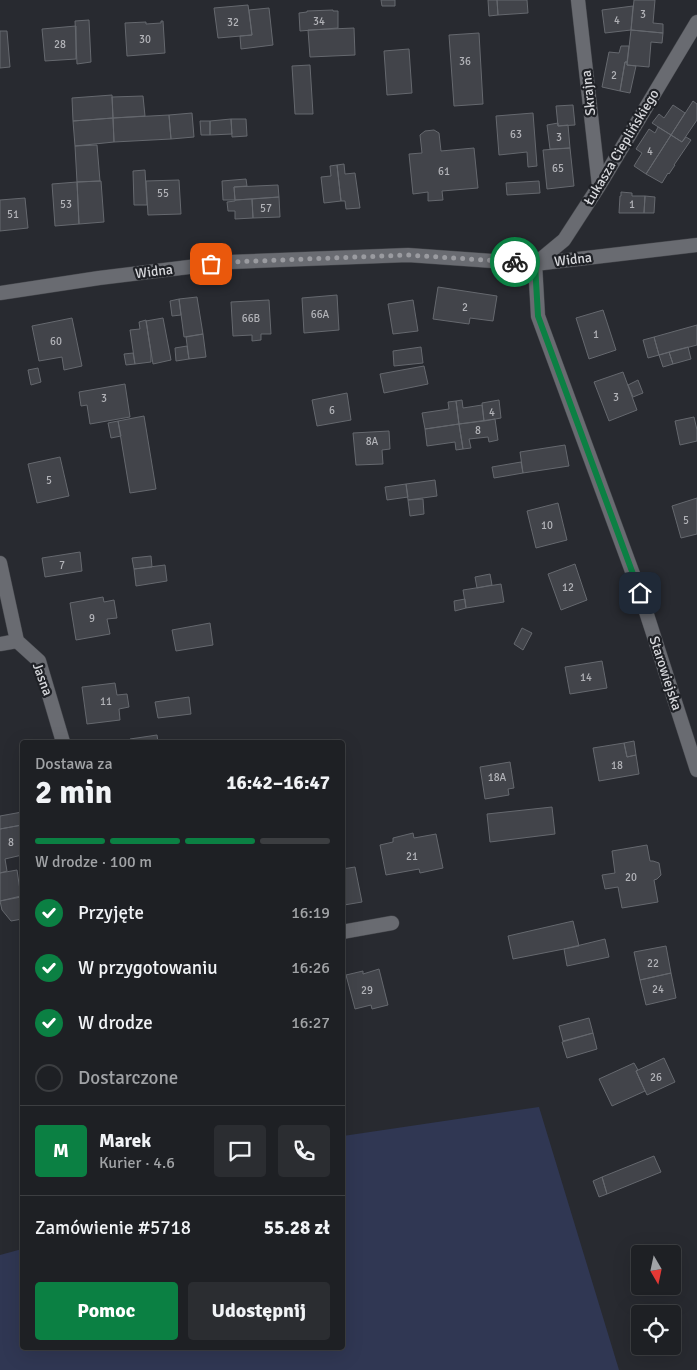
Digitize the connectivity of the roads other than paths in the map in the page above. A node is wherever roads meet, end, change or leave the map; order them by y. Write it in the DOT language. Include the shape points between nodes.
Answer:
graph roads {
  1 [pos="578,0"];
  2 [pos="697,22"];
  3 [pos="599,186"];
  4 [pos="697,245"];
  5 [pos="535,264"];
  6 [pos="0,293"];
  7 [pos="0,564"];
  8 [pos="17,642"];
  9 [pos="0,644"];
  10 [pos="62,740"];
  11 [pos="697,770"];
  12 [pos="392,922"];
  13 [pos="345,931"];
  1 -- 3 [label="street, Skrajna"];
  2 -- 3 [label="street, Łukasza Cieplińskiego"];
  3 -- 5 [label="street, Łukasza Cieplińskiego" via="564,240"];
  4 -- 5 [label="street, Widna"];
  5 -- 6 [label="street, Widna" via="408,255 230,262"];
  5 -- 11 [label="street, Starowiejska" via="538,316 640,593"];
  7 -- 8 [label="street"];
  8 -- 9 [label="street"];
  8 -- 10 [label="street, Jasna" via="39,661"];
  12 -- 13 [label="street"];
}
